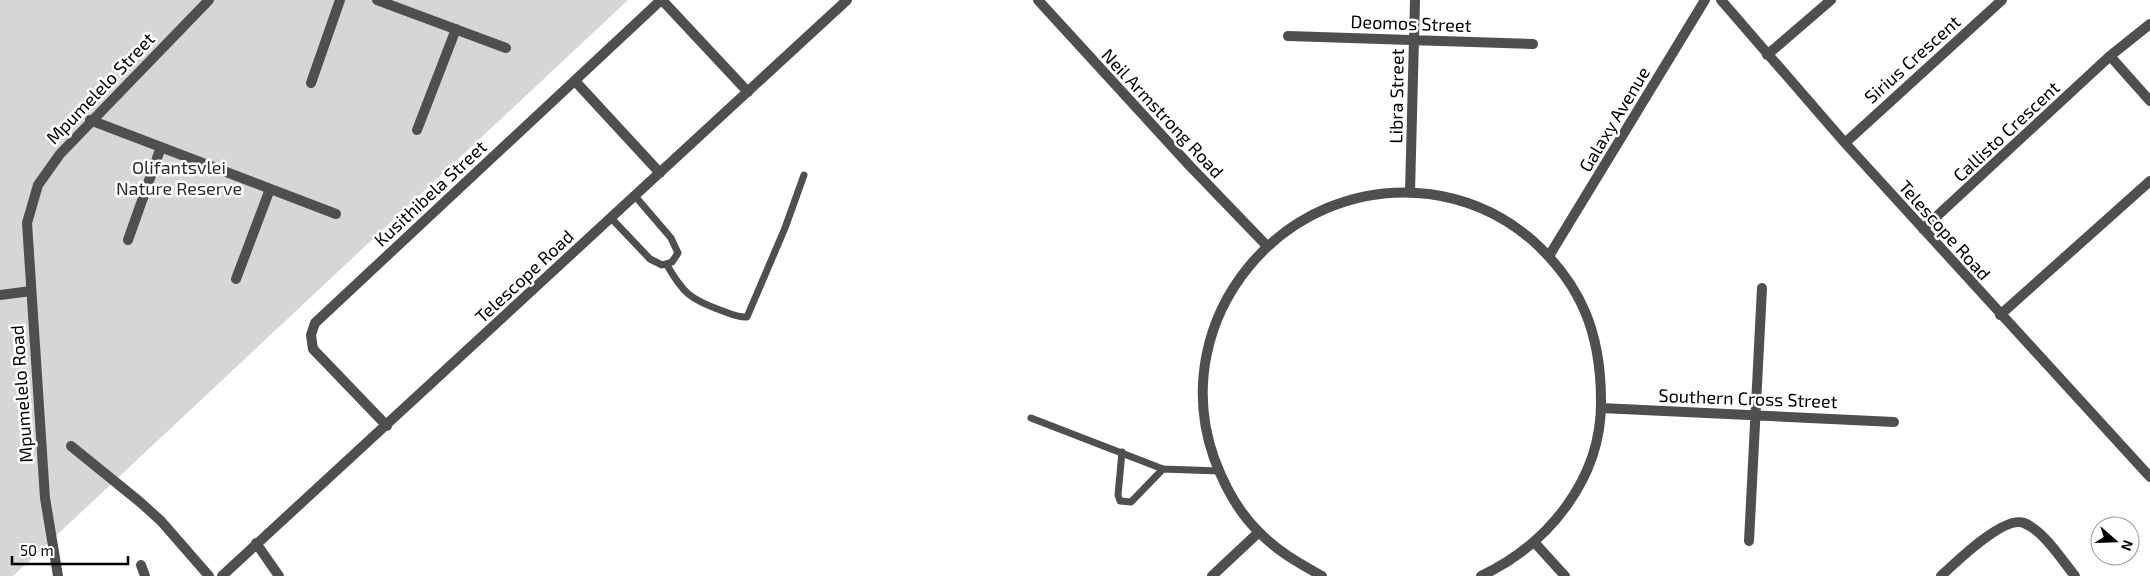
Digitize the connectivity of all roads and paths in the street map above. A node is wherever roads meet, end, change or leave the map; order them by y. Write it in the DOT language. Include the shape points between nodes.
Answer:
graph roads {
  1 [pos="209,0"];
  2 [pos="340,0"];
  3 [pos="377,0"];
  4 [pos="662,0"];
  5 [pos="848,0"];
  6 [pos="1038,0"];
  7 [pos="1415,0"];
  8 [pos="1706,0"];
  9 [pos="1721,0"];
  10 [pos="1831,0"];
  11 [pos="2002,0"];
  12 [pos="2149,25"];
  13 [pos="456,29"];
  14 [pos="1288,36"];
  15 [pos="1414,40"];
  16 [pos="1532,44"];
  17 [pos="506,48"];
  18 [pos="1767,55"];
  19 [pos="2110,56"];
  20 [pos="575,81"];
  21 [pos="311,84"];
  22 [pos="748,92"];
  23 [pos="2150,101"];
  24 [pos="90,120"];
  25 [pos="417,130"];
  26 [pos="1845,143"];
  27 [pos="161,147"];
  28 [pos="660,172"];
  29 [pos="804,175"];
  30 [pos="2150,181"];
  31 [pos="270,189"];
  32 [pos="1410,192"];
  33 [pos="635,196"];
  34 [pos="30,209"];
  35 [pos="336,214"];
  36 [pos="611,218"];
  37 [pos="1923,229"];
  38 [pos="128,240"];
  39 [pos="1266,246"];
  40 [pos="1549,256"];
  41 [pos="667,265"];
  42 [pos="236,280"];
  43 [pos="1762,288"];
  44 [pos="31,291"];
  45 [pos="0,295"];
  46 [pos="2000,315"];
  47 [pos="1601,408"];
  48 [pos="1756,416"];
  49 [pos="1032,418"];
  50 [pos="1894,422"];
  51 [pos="387,426"];
  52 [pos="71,446"];
  53 [pos="1122,452"];
  54 [pos="1164,469"];
  55 [pos="1219,471"];
  56 [pos="2150,477"];
  57 [pos="1259,532"];
  58 [pos="1749,541"];
  59 [pos="256,543"];
  60 [pos="1534,543"];
  61 [pos="141,565"];
  62 [pos="58,576"];
  63 [pos="145,576"];
  64 [pos="209,576"];
  65 [pos="222,576"];
  66 [pos="279,576"];
  67 [pos="1212,576"];
  68 [pos="1322,576"];
  69 [pos="1481,576"];
  70 [pos="1565,576"];
  71 [pos="1941,576"];
  72 [pos="2075,576"];
  1 -- 24 [label="street, Mpumelelo Street"];
  2 -- 21 [label="street"];
  3 -- 13 [label="street"];
  4 -- 20 [label="street, Kusithibela Street"];
  4 -- 22 [label="street"];
  5 -- 22 [label="street, Telescope Road"];
  6 -- 39 [label="street, Neil Armstrong Road"];
  7 -- 15 [label="street, Libra Street"];
  8 -- 40 [label="street, Galaxy Avenue"];
  9 -- 18 [label="street, Telescope Road"];
  10 -- 18 [label="street"];
  11 -- 26 [label="street, Sirius Crescent"];
  12 -- 19 [label="street, Callisto Crescent"];
  13 -- 17 [label="street"];
  13 -- 25 [label="street"];
  14 -- 15 [label="street, Deomos Street"];
  15 -- 16 [label="street, Deomos Street"];
  15 -- 32 [label="street, Libra Street"];
  18 -- 26 [label="street, Telescope Road"];
  19 -- 23 [label="street"];
  19 -- 37 [label="street, Callisto Crescent"];
  20 -- 28 [label="street"];
  20 -- 51 [label="street, Kusithibela Street" via="315,323 311,335 314,349"];
  22 -- 28 [label="street, Telescope Road"];
  24 -- 27 [label="street"];
  24 -- 34 [label="street, Mpumelelo Street" via="46,172"];
  26 -- 37 [label="street, Telescope Road"];
  27 -- 31 [label="street"];
  27 -- 38 [label="street"];
  28 -- 33 [label="street, Telescope Road"];
  29 -- 41 [label="lane" via="747,317 693,299 678,284"];
  30 -- 46 [label="street"];
  31 -- 35 [label="street"];
  31 -- 42 [label="street"];
  32 -- 39 [label="street" via="1358,197 1333,205 1287,230"];
  32 -- 40 [label="street" via="1449,197 1486,210 1520,230"];
  33 -- 36 [label="street, Telescope Road"];
  33 -- 41 [label="lane" via="677,248 676,258"];
  34 -- 44 [label="street, Mpumelelo Road"];
  36 -- 41 [label="lane" via="650,259"];
  36 -- 51 [label="street, Telescope Road"];
  37 -- 46 [label="street, Telescope Road"];
  39 -- 55 [label="street" via="1235,284 1223,305 1208,351 1204,384 1206,424"];
  40 -- 47 [label="street" via="1574,289 1592,326 1601,367"];
  43 -- 48 [label="street"];
  44 -- 45 [label="street"];
  44 -- 62 [label="street, Mpumelelo Road" via="45,498"];
  46 -- 56 [label="street, Telescope Road"];
  47 -- 48 [label="street, Southern Cross Street"];
  47 -- 60 [label="street" via="1597,439 1588,468 1574,496"];
  48 -- 50 [label="street, Southern Cross Street"];
  48 -- 58 [label="street"];
  49 -- 53 [label="lane"];
  51 -- 59 [label="street, Telescope Road"];
  52 -- 64 [label="street" via="161,521"];
  53 -- 54 [label="lane"];
  53 -- 54 [label="lane" via="1120,501 1131,502"];
  54 -- 55 [label="lane"];
  55 -- 57 [label="street" via="1234,500"];
  57 -- 67 [label="street"];
  57 -- 68 [label="street" via="1289,558"];
  59 -- 65 [label="street, Telescope Road"];
  59 -- 66 [label="street"];
  60 -- 69 [label="street" via="1505,565"];
  60 -- 70 [label="street"];
  61 -- 63 [label="street"];
  71 -- 72 [label="street" via="1982,541 2005,524 2015,521 2035,531"];
}
